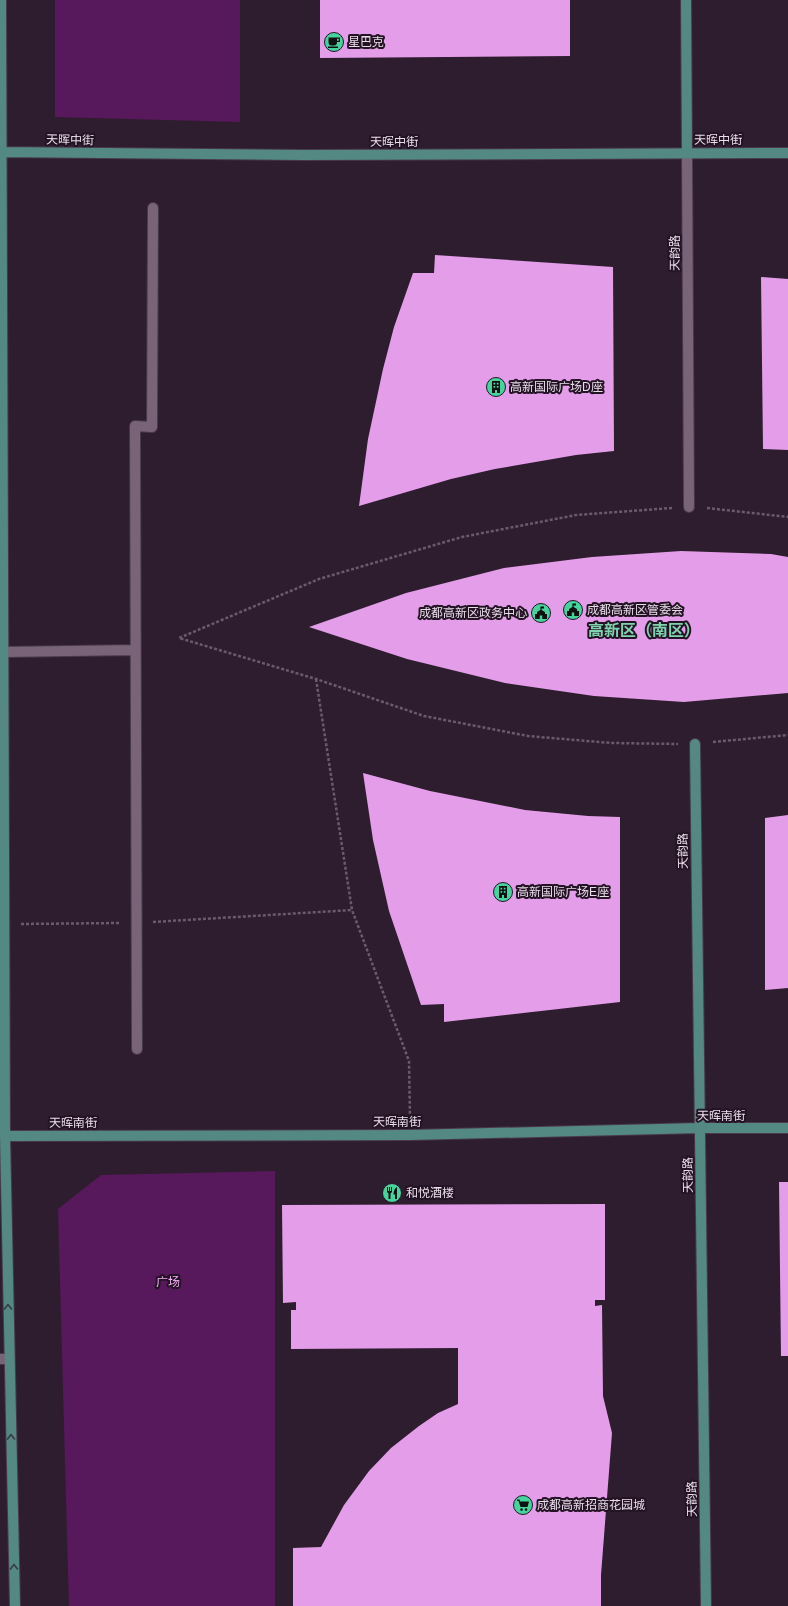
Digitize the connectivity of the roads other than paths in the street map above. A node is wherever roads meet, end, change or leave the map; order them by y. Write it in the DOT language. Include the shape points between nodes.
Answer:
graph roads {
  1 [pos="2,0"];
  2 [pos="686,0"];
  3 [pos="1,152"];
  4 [pos="687,153"];
  5 [pos="788,153"];
  6 [pos="153,208"];
  7 [pos="690,506"];
  8 [pos="134,650"];
  9 [pos="3,652"];
  10 [pos="695,744"];
  11 [pos="2,883"];
  12 [pos="137,1049"];
  13 [pos="700,1128"];
  14 [pos="788,1128"];
  15 [pos="5,1136"];
  16 [pos="5,1359"];
  17 [pos="15,1606"];
  18 [pos="706,1606"];
  1 -- 3 [label="street"];
  2 -- 4 [label="street, 天韵路"];
  3 -- 4 [label="street, 天晖中街" via="284,155"];
  3 -- 9 [label="street"];
  4 -- 5 [label="street, 天晖中街"];
  4 -- 7 [label="street, 天韵路"];
  6 -- 8 [label="street" via="152,427 135,426"];
  8 -- 9 [label="street"];
  8 -- 12 [label="street"];
  9 -- 11 [label="street"];
  10 -- 13 [label="street, 天韵路"];
  11 -- 15 [label="street" via="5,924"];
  13 -- 14 [label="street, 天晖南街"];
  13 -- 15 [label="street, 天晖南街" via="410,1135"];
  13 -- 18 [label="street, 天韵路"];
  16 -- 15 [label="street, one-way"];
  17 -- 16 [label="street, one-way"];
}
